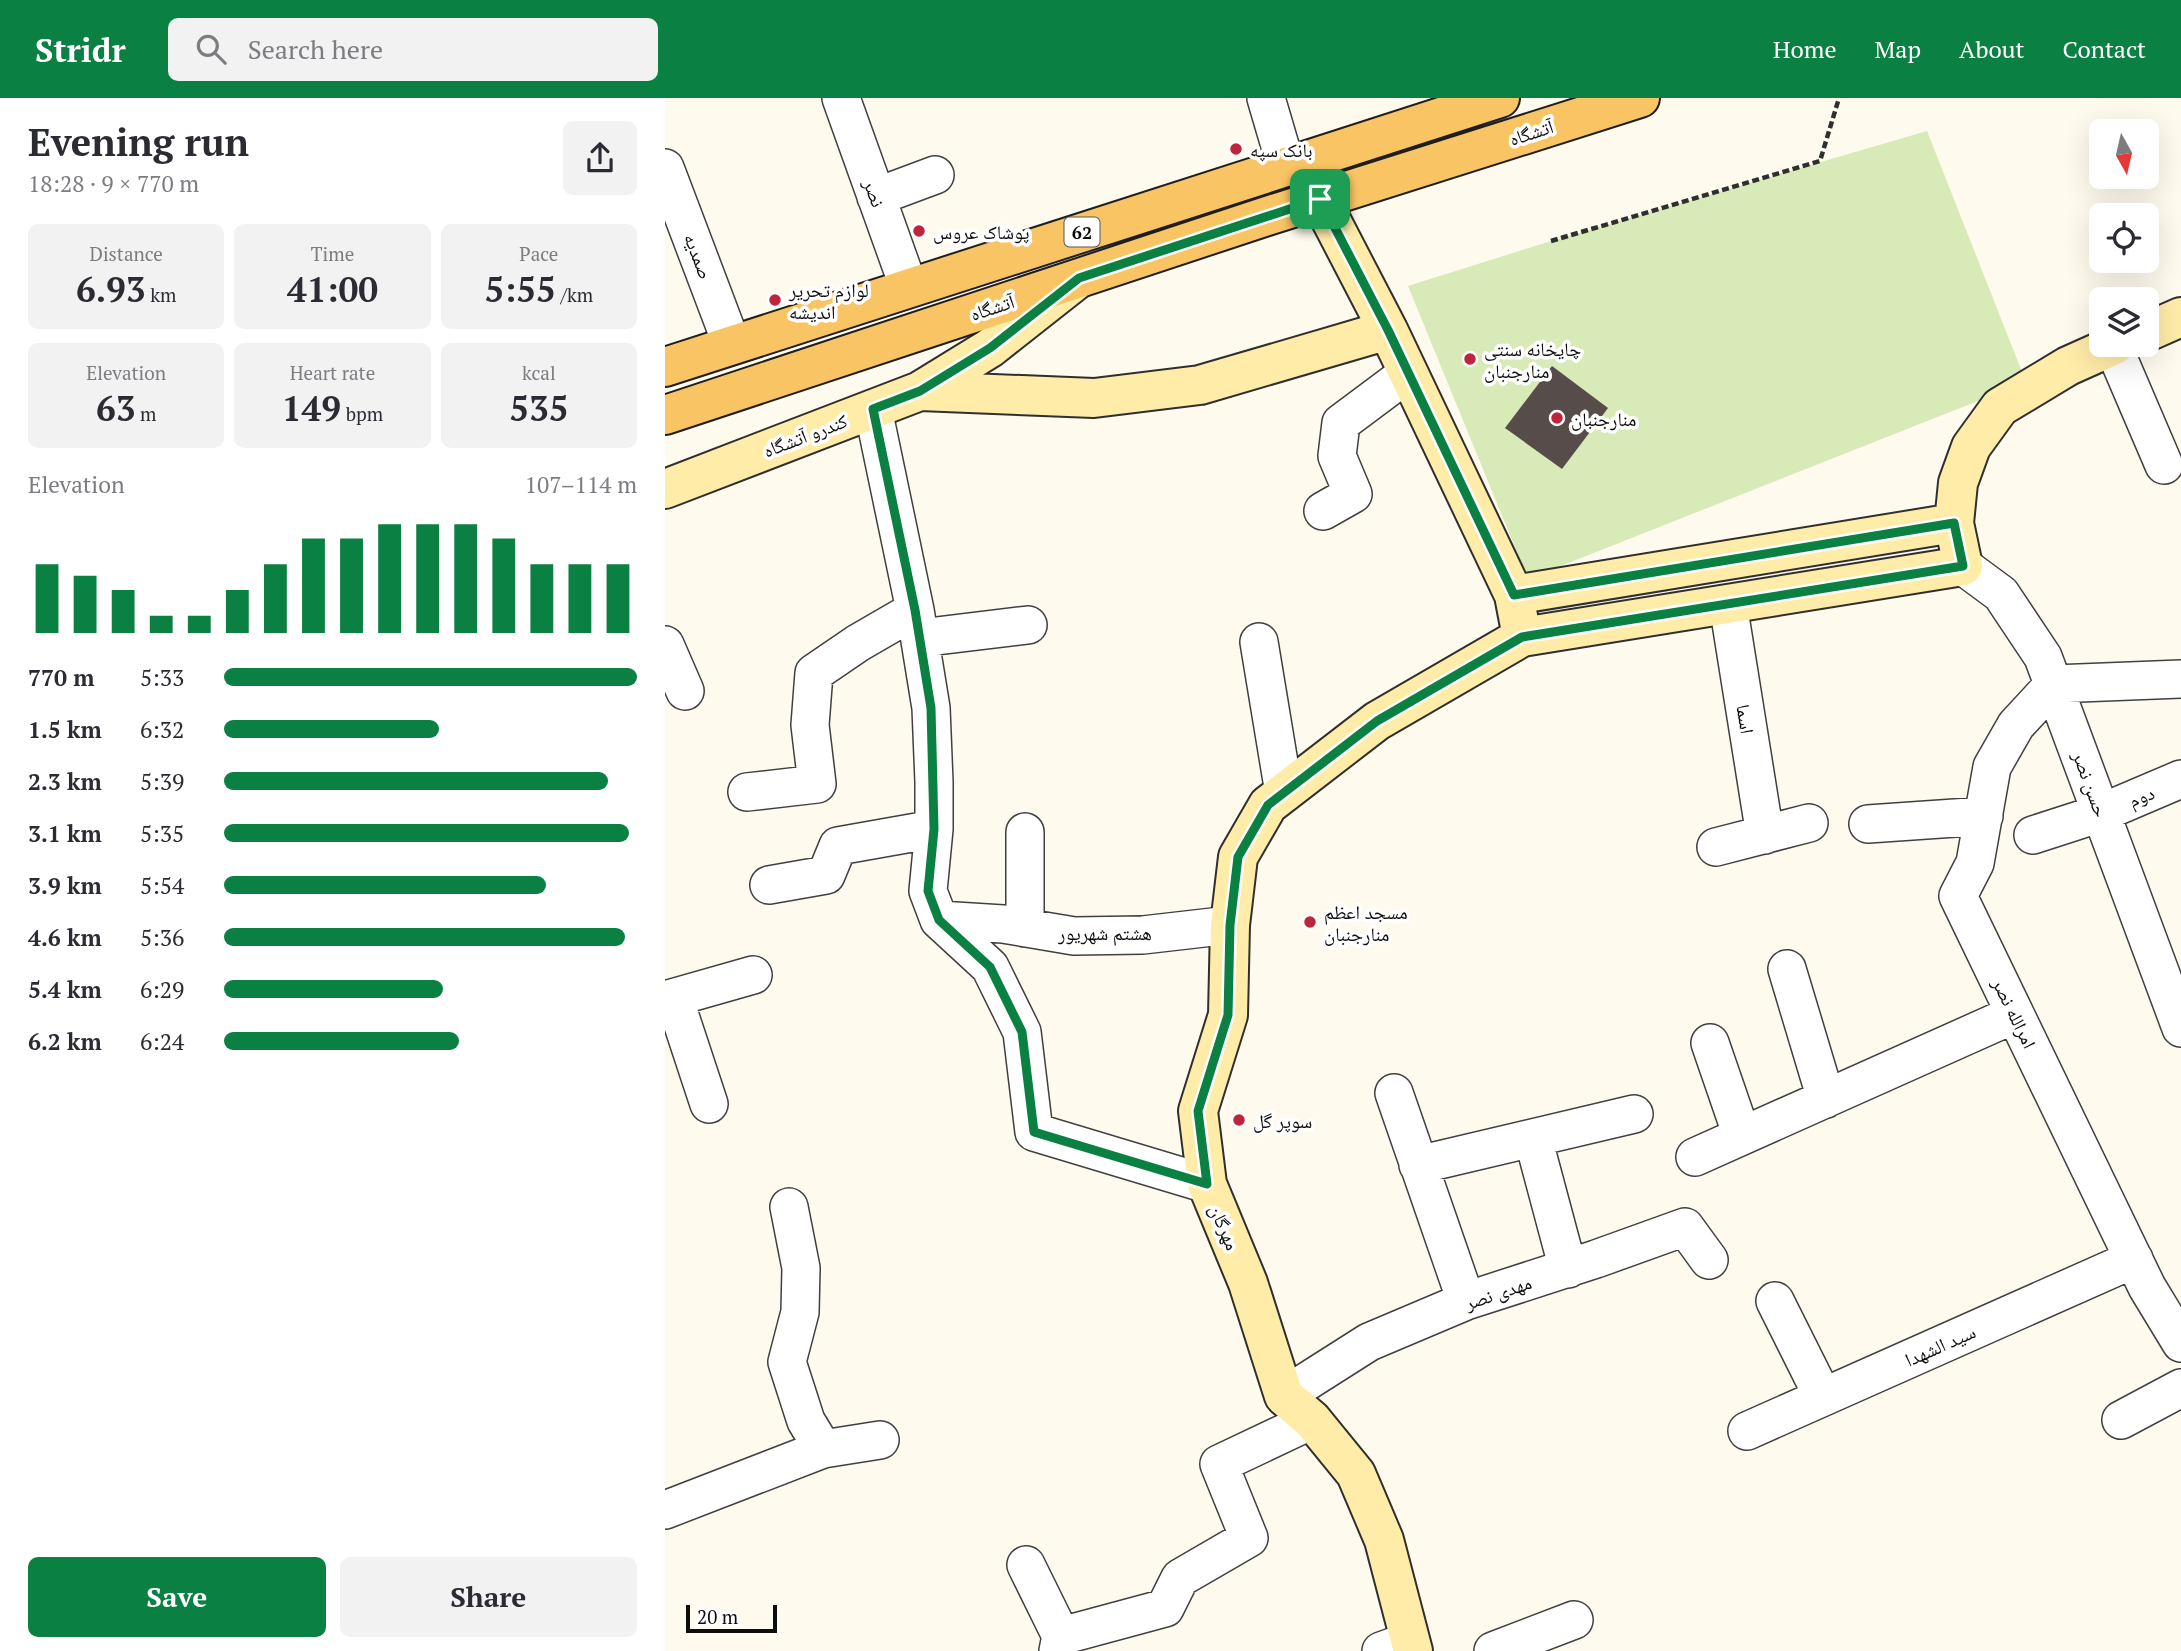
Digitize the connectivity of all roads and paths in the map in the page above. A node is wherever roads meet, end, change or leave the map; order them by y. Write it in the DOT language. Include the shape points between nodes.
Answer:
graph roads {
  1 [pos="841,98"];
  2 [pos="1266,98"];
  3 [pos="1500,98"];
  4 [pos="1640,98"];
  5 [pos="1839,98"];
  6 [pos="1286,166"];
  7 [pos="665,168"];
  8 [pos="935,175"];
  9 [pos="877,197"];
  10 [pos="1320,199"];
  11 [pos="1551,241"];
  12 [pos="1079,278"];
  13 [pos="909,288"];
  14 [pos="2181,317"];
  15 [pos="2159,326"];
  16 [pos="1388,330"];
  17 [pos="732,345"];
  18 [pos="2089,357"];
  19 [pos="2130,357"];
  20 [pos="665,367"];
  21 [pos="1408,373"];
  22 [pos="920,391"];
  23 [pos="873,409"];
  24 [pos="665,415"];
  25 [pos="2164,465"];
  26 [pos="665,489"];
  27 [pos="1323,511"];
  28 [pos="1954,523"];
  29 [pos="1963,566"];
  30 [pos="1514,595"];
  31 [pos="1728,604"];
  32 [pos="918,624"];
  33 [pos="1028,625"];
  34 [pos="1522,637"];
  35 [pos="1259,642"];
  36 [pos="665,645"];
  37 [pos="2181,679"];
  38 [pos="2054,684"];
  39 [pos="685,691"];
  40 [pos="2181,779"];
  41 [pos="747,792"];
  42 [pos="1284,793"];
  43 [pos="2101,813"];
  44 [pos="1984,816"];
  45 [pos="1809,823"];
  46 [pos="1868,824"];
  47 [pos="934,829"];
  48 [pos="1025,832"];
  49 [pos="1765,835"];
  50 [pos="2033,835"];
  51 [pos="1716,847"];
  52 [pos="769,885"];
  53 [pos="939,920"];
  54 [pos="1230,925"];
  55 [pos="1025,928"];
  56 [pos="1787,969"];
  57 [pos="753,975"];
  58 [pos="669,999"];
  59 [pos="2015,1014"];
  60 [pos="2181,1028"];
  61 [pos="1710,1043"];
  62 [pos="1394,1093"];
  63 [pos="1826,1099"];
  64 [pos="709,1104"];
  65 [pos="1634,1114"];
  66 [pos="1742,1136"];
  67 [pos="1533,1138"];
  68 [pos="1695,1157"];
  69 [pos="1418,1165"];
  70 [pos="1207,1184"];
  71 [pos="789,1207"];
  72 [pos="2134,1259"];
  73 [pos="1709,1260"];
  74 [pos="1568,1269"];
  75 [pos="1466,1301"];
  76 [pos="1775,1301"];
  77 [pos="2181,1343"];
  78 [pos="2181,1388"];
  79 [pos="1284,1396"];
  80 [pos="1823,1397"];
  81 [pos="1312,1420"];
  82 [pos="2121,1420"];
  83 [pos="1747,1431"];
  84 [pos="880,1440"];
  85 [pos="823,1449"];
  86 [pos="665,1510"];
  87 [pos="1026,1565"];
  88 [pos="1574,1620"];
  89 [pos="1059,1644"];
  90 [pos="1401,1648"];
  91 [pos="1493,1651"];
  1 -- 9 [label="street, نصر"];
  2 -- 6 [label="street"];
  3 -- 6 [label="main road, 62"];
  4 -- 10 [label="main road, آتشگاه / 62"];
  5 -- 11 [label="path" via="1821,161"];
  6 -- 13 [label="main road, 62"];
  7 -- 17 [label="street, صمدیه"];
  8 -- 9 [label="street"];
  9 -- 13 [label="street, نصر"];
  10 -- 12 [label="main road, آتشگاه / 62"];
  10 -- 16 [label="street"];
  12 -- 22 [label="street, کندرو آتشگاه" via="990,348"];
  12 -- 24 [label="main road, آتشگاه / 62"];
  13 -- 17 [label="main road, 62"];
  14 -- 15 [label="street"];
  16 -- 21 [label="street"];
  16 -- 22 [label="street" via="1199,386 1094,398"];
  17 -- 20 [label="main road, 62"];
  18 -- 28 [label="street" via="2000,407 1971,447 1958,482"];
  19 -- 25 [label="street"];
  21 -- 27 [label="street" via="1341,423 1337,456 1353,494"];
  21 -- 30 [label="street"];
  22 -- 23 [label="street, کندرو آتشگاه"];
  23 -- 26 [label="street, کندرو آتشگاه"];
  23 -- 32 [label="street"];
  28 -- 29 [label="street"];
  28 -- 30 [label="street"];
  29 -- 31 [label="street"];
  29 -- 38 [label="street, حسن نصر" via="2001,594 2043,657"];
  30 -- 34 [label="street"];
  31 -- 34 [label="street"];
  31 -- 49 [label="street, اسما"];
  32 -- 33 [label="street"];
  32 -- 41 [label="street" via="858,643 814,673 810,726 817,784"];
  32 -- 47 [label="street" via="931,708"];
  34 -- 42 [label="street, مهرگان" via="1377,721"];
  35 -- 42 [label="street"];
  36 -- 39 [label="street"];
  37 -- 38 [label="street"];
  38 -- 43 [label="street, حسن نصر"];
  38 -- 44 [label="street, امرالله نصر" via="2016,725 1992,767"];
  40 -- 43 [label="street, دوم"];
  42 -- 54 [label="street, مهرگان" via="1268,805 1238,857"];
  43 -- 50 [label="street, دوم"];
  43 -- 60 [label="street, حسن نصر"];
  44 -- 46 [label="street"];
  44 -- 59 [label="street, امرالله نصر" via="1975,863 1958,896"];
  45 -- 49 [label="street"];
  47 -- 52 [label="street" via="838,846 826,875"];
  47 -- 53 [label="street" via="928,891"];
  48 -- 55 [label="street"];
  49 -- 51 [label="street"];
  53 -- 55 [label="street, هشتم شهریور"];
  53 -- 70 [label="street" via="990,967 1022,1032 1034,1132"];
  54 -- 55 [label="street, هشتم شهریور" via="1143,935 1074,936"];
  54 -- 70 [label="street, مهرگان" via="1228,1015 1198,1111"];
  56 -- 63 [label="street"];
  57 -- 58 [label="street"];
  58 -- 64 [label="street"];
  59 -- 63 [label="street"];
  59 -- 72 [label="street, امرالله نصر"];
  61 -- 66 [label="street"];
  62 -- 69 [label="street"];
  63 -- 66 [label="street"];
  65 -- 67 [label="street"];
  66 -- 68 [label="street"];
  67 -- 69 [label="street"];
  67 -- 74 [label="street"];
  69 -- 75 [label="street"];
  70 -- 79 [label="street, مهرگان" via="1248,1283"];
  71 -- 85 [label="street" via="801,1268 800,1312 787,1362 806,1421"];
  72 -- 77 [label="street, امرالله نصر"];
  72 -- 80 [label="street, سید الشهدا"];
  73 -- 74 [label="street, مهدی نصر" via="1685,1227"];
  74 -- 75 [label="street, مهدی نصر"];
  75 -- 79 [label="street, مهدی نصر" via="1369,1342"];
  76 -- 80 [label="street"];
  78 -- 82 [label="street"];
  79 -- 81 [label="street"];
  80 -- 83 [label="street, سید الشهدا"];
  81 -- 89 [label="street" via="1219,1464 1249,1538 1180,1578 1165,1608"];
  81 -- 90 [label="street" via="1356,1474 1384,1540"];
  84 -- 85 [label="street"];
  85 -- 86 [label="street"];
  87 -- 89 [label="street"];
  88 -- 91 [label="street"];
}
